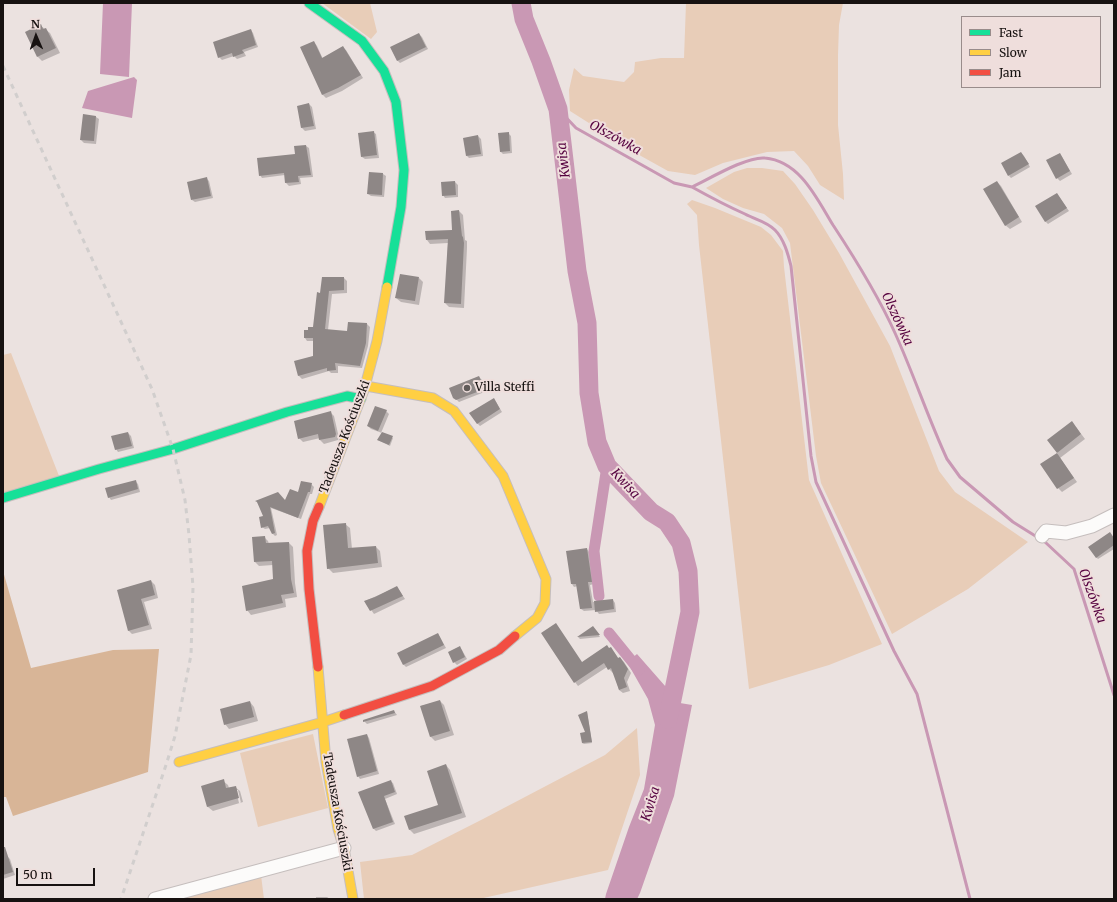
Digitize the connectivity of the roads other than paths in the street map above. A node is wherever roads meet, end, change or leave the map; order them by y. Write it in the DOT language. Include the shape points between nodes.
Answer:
graph roads {
  1 [pos="311,5"];
  2 [pos="366,386"];
  3 [pos="361,398"];
  4 [pos="3,498"];
  5 [pos="1114,515"];
  6 [pos="1042,536"];
  7 [pos="323,722"];
  8 [pos="179,762"];
  9 [pos="344,848"];
  10 [pos="155,899"];
  11 [pos="353,899"];
  1 -- 2 [label="street, Tadeusza Kościuszki" via="365,44 384,71 396,102 404,170 402,201 377,340"];
  2 -- 3 [label="street, Tadeusza Kościuszki"];
  2 -- 7 [label="street" via="433,398 454,411 503,476 546,579 545,603 537,618 499,650 432,686"];
  3 -- 4 [label="street" via="347,396 286,412"];
  3 -- 7 [label="street, Tadeusza Kościuszki" via="313,521 307,551"];
  5 -- 6 [label="street" via="1092,526 1066,533 1046,531"];
  7 -- 8 [label="street"];
  7 -- 9 [label="street, Tadeusza Kościuszki" via="327,768"];
  9 -- 10 [label="street"];
  9 -- 11 [label="street, Tadeusza Kościuszki"];
}
